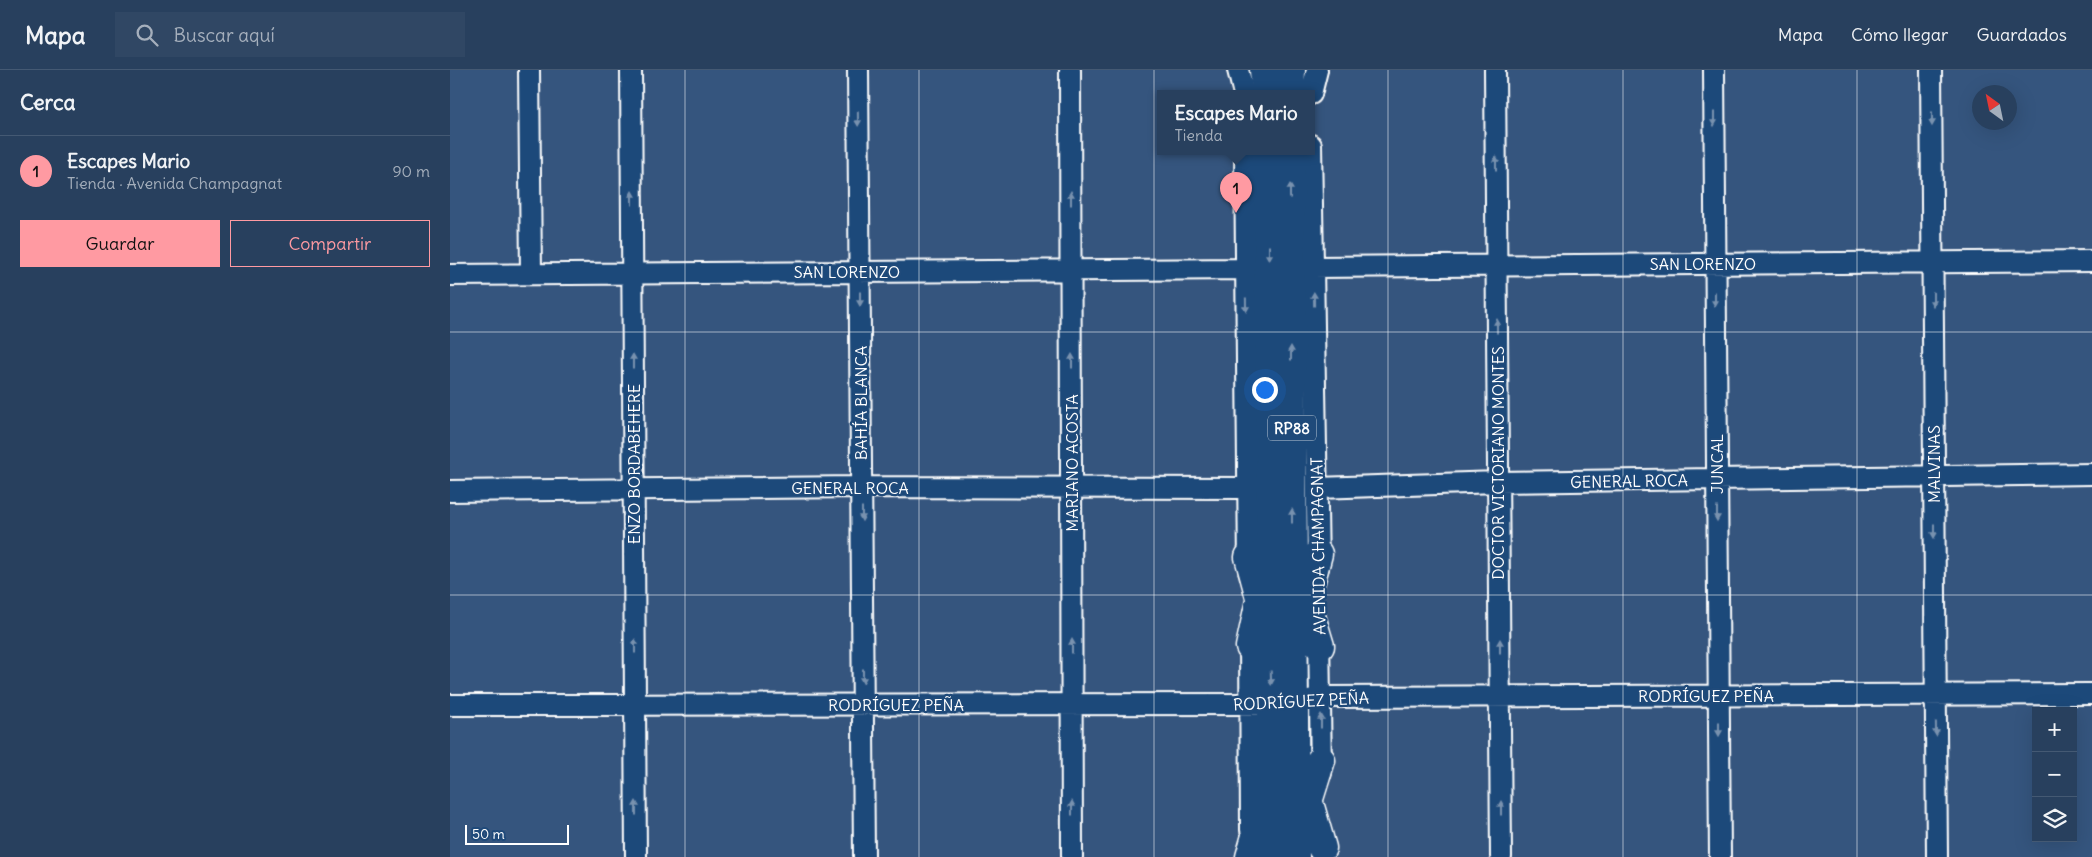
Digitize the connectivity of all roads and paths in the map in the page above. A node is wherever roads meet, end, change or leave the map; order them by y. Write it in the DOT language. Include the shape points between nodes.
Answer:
graph roads {
  1 [pos="529,70"];
  2 [pos="631,70"];
  3 [pos="858,70"];
  4 [pos="1070,70"];
  5 [pos="1238,70"];
  6 [pos="1244,70"];
  7 [pos="1264,70"];
  8 [pos="1292,70"];
  9 [pos="1312,70"];
  10 [pos="1317,70"];
  11 [pos="1495,70"];
  12 [pos="1714,70"];
  13 [pos="1931,70"];
  14 [pos="1243,90"];
  15 [pos="1244,90"];
  16 [pos="1266,90"];
  17 [pos="1290,90"];
  18 [pos="1311,90"];
  19 [pos="1312,90"];
  20 [pos="1245,155"];
  21 [pos="1268,155"];
  22 [pos="1290,155"];
  23 [pos="1311,155"];
  24 [pos="2092,261"];
  25 [pos="1933,263"];
  26 [pos="1715,264"];
  27 [pos="1497,266"];
  28 [pos="1313,267"];
  29 [pos="1245,269"];
  30 [pos="1072,270"];
  31 [pos="860,272"];
  32 [pos="531,274"];
  33 [pos="632,274"];
  34 [pos="450,275"];
  35 [pos="2092,474"];
  36 [pos="1934,476"];
  37 [pos="1717,479"];
  38 [pos="1498,482"];
  39 [pos="861,487"];
  40 [pos="1072,488"];
  41 [pos="1249,488"];
  42 [pos="1317,488"];
  43 [pos="634,489"];
  44 [pos="450,491"];
  45 [pos="1283,555"];
  46 [pos="1284,646"];
  47 [pos="2092,694"];
  48 [pos="1936,695"];
  49 [pos="1718,696"];
  50 [pos="1320,697"];
  51 [pos="1500,697"];
  52 [pos="635,704"];
  53 [pos="1072,704"];
  54 [pos="1272,704"];
  55 [pos="863,705"];
  56 [pos="450,706"];
  57 [pos="1285,759"];
  58 [pos="1310,799"];
  59 [pos="1322,852"];
  60 [pos="1277,853"];
  61 [pos="636,857"];
  62 [pos="864,857"];
  63 [pos="1072,857"];
  64 [pos="1501,857"];
  65 [pos="1720,857"];
  66 [pos="1937,857"];
  1 -- 32 [label="street"];
  33 -- 2 [label="street, ENZO BORDABEHERE, one-way"];
  3 -- 31 [label="street, BAHÍA BLANCA, one-way"];
  30 -- 4 [label="street, MARIANO ACOSTA, one-way"];
  5 -- 14 [label="street"];
  6 -- 15 [label="street"];
  7 -- 16 [label="highway"];
  8 -- 17 [label="highway"];
  9 -- 18 [label="street"];
  10 -- 19 [label="street"];
  27 -- 11 [label="street, DOCTOR VICTORIANO MONTES, one-way"];
  12 -- 26 [label="street, JUNCAL, one-way"];
  13 -- 25 [label="street, MALVINAS, one-way"];
  20 -- 29 [label="street, AVENIDA CHAMPAGNAT"];
  21 -- 45 [label="highway, AVENIDA CHAMPAGNAT / RP88, one-way"];
  45 -- 22 [label="highway, AVENIDA CHAMPAGNAT / RP88, one-way"];
  23 -- 28 [label="street, AVENIDA CHAMPAGNAT"];
  24 -- 25 [label="street, SAN LORENZO"];
  25 -- 26 [label="street, SAN LORENZO"];
  25 -- 36 [label="street, MALVINAS, one-way"];
  26 -- 27 [label="street, SAN LORENZO"];
  26 -- 37 [label="street, JUNCAL, one-way"];
  27 -- 28 [label="street, SAN LORENZO"];
  38 -- 27 [label="street, DOCTOR VICTORIANO MONTES, one-way"];
  42 -- 28 [label="street, AVENIDA CHAMPAGNAT, one-way"];
  29 -- 30 [label="street, SAN LORENZO"];
  29 -- 41 [label="street, AVENIDA CHAMPAGNAT, one-way"];
  30 -- 31 [label="street, SAN LORENZO"];
  40 -- 30 [label="street, MARIANO ACOSTA, one-way"];
  31 -- 33 [label="street, SAN LORENZO"];
  31 -- 39 [label="street, BAHÍA BLANCA, one-way"];
  32 -- 33 [label="street, SAN LORENZO"];
  32 -- 34 [label="street, SAN LORENZO"];
  43 -- 33 [label="street, ENZO BORDABEHERE, one-way"];
  35 -- 36 [label="street, GENERAL ROCA"];
  36 -- 37 [label="street, GENERAL ROCA"];
  36 -- 48 [label="street, MALVINAS, one-way"];
  37 -- 38 [label="street, GENERAL ROCA"];
  37 -- 49 [label="street, JUNCAL, one-way"];
  38 -- 42 [label="street, GENERAL ROCA"];
  51 -- 38 [label="street, DOCTOR VICTORIANO MONTES, one-way"];
  39 -- 40 [label="street, GENERAL ROCA"];
  39 -- 43 [label="street, GENERAL ROCA"];
  39 -- 55 [label="street, BAHÍA BLANCA, one-way"];
  40 -- 41 [label="street, GENERAL ROCA"];
  53 -- 40 [label="street, MARIANO ACOSTA, one-way"];
  41 -- 45 [label="street, AVENIDA CHAMPAGNAT"];
  42 -- 45 [label="street, AVENIDA CHAMPAGNAT"];
  43 -- 44 [label="street, GENERAL ROCA"];
  52 -- 43 [label="street, ENZO BORDABEHERE, one-way"];
  45 -- 46 [label="highway, AVENIDA CHAMPAGNAT / RP88"];
  45 -- 46 [label="street, AVENIDA CHAMPAGNAT"];
  45 -- 46 [label="highway" via="1261,599"];
  45 -- 46 [label="highway" via="1306,601"];
  46 -- 50 [label="street, AVENIDA CHAMPAGNAT"];
  46 -- 54 [label="highway, AVENIDA CHAMPAGNAT / RP88"];
  47 -- 48 [label="street, RODRÍGUEZ PEÑA"];
  48 -- 49 [label="street, RODRÍGUEZ PEÑA"];
  48 -- 66 [label="street, MALVINAS, one-way"];
  49 -- 51 [label="street, RODRÍGUEZ PEÑA"];
  49 -- 65 [label="street, JUNCAL, one-way"];
  50 -- 51 [label="street, RODRÍGUEZ PEÑA"];
  50 -- 54 [label="street, RODRÍGUEZ PEÑA"];
  57 -- 50 [label="street, AVENIDA CHAMPAGNAT, one-way"];
  64 -- 51 [label="street, DOCTOR VICTORIANO MONTES, one-way"];
  52 -- 55 [label="street, RODRÍGUEZ PEÑA"];
  52 -- 56 [label="street, RODRÍGUEZ PEÑA"];
  61 -- 52 [label="street, ENZO BORDABEHERE, one-way"];
  53 -- 54 [label="street, RODRÍGUEZ PEÑA"];
  53 -- 55 [label="street, RODRÍGUEZ PEÑA"];
  63 -- 53 [label="street, MARIANO ACOSTA, one-way"];
  54 -- 57 [label="highway, AVENIDA CHAMPAGNAT / RP88"];
  55 -- 62 [label="street, BAHÍA BLANCA"];
  57 -- 58 [label="highway"];
  57 -- 59 [label="street, AVENIDA CHAMPAGNAT"];
  57 -- 60 [label="highway, AVENIDA CHAMPAGNAT / RP88"];
  57 -- 60 [label="highway" via="1264,806"];
  58 -- 59 [label="highway"];
  58 -- 60 [label="highway"];
}
